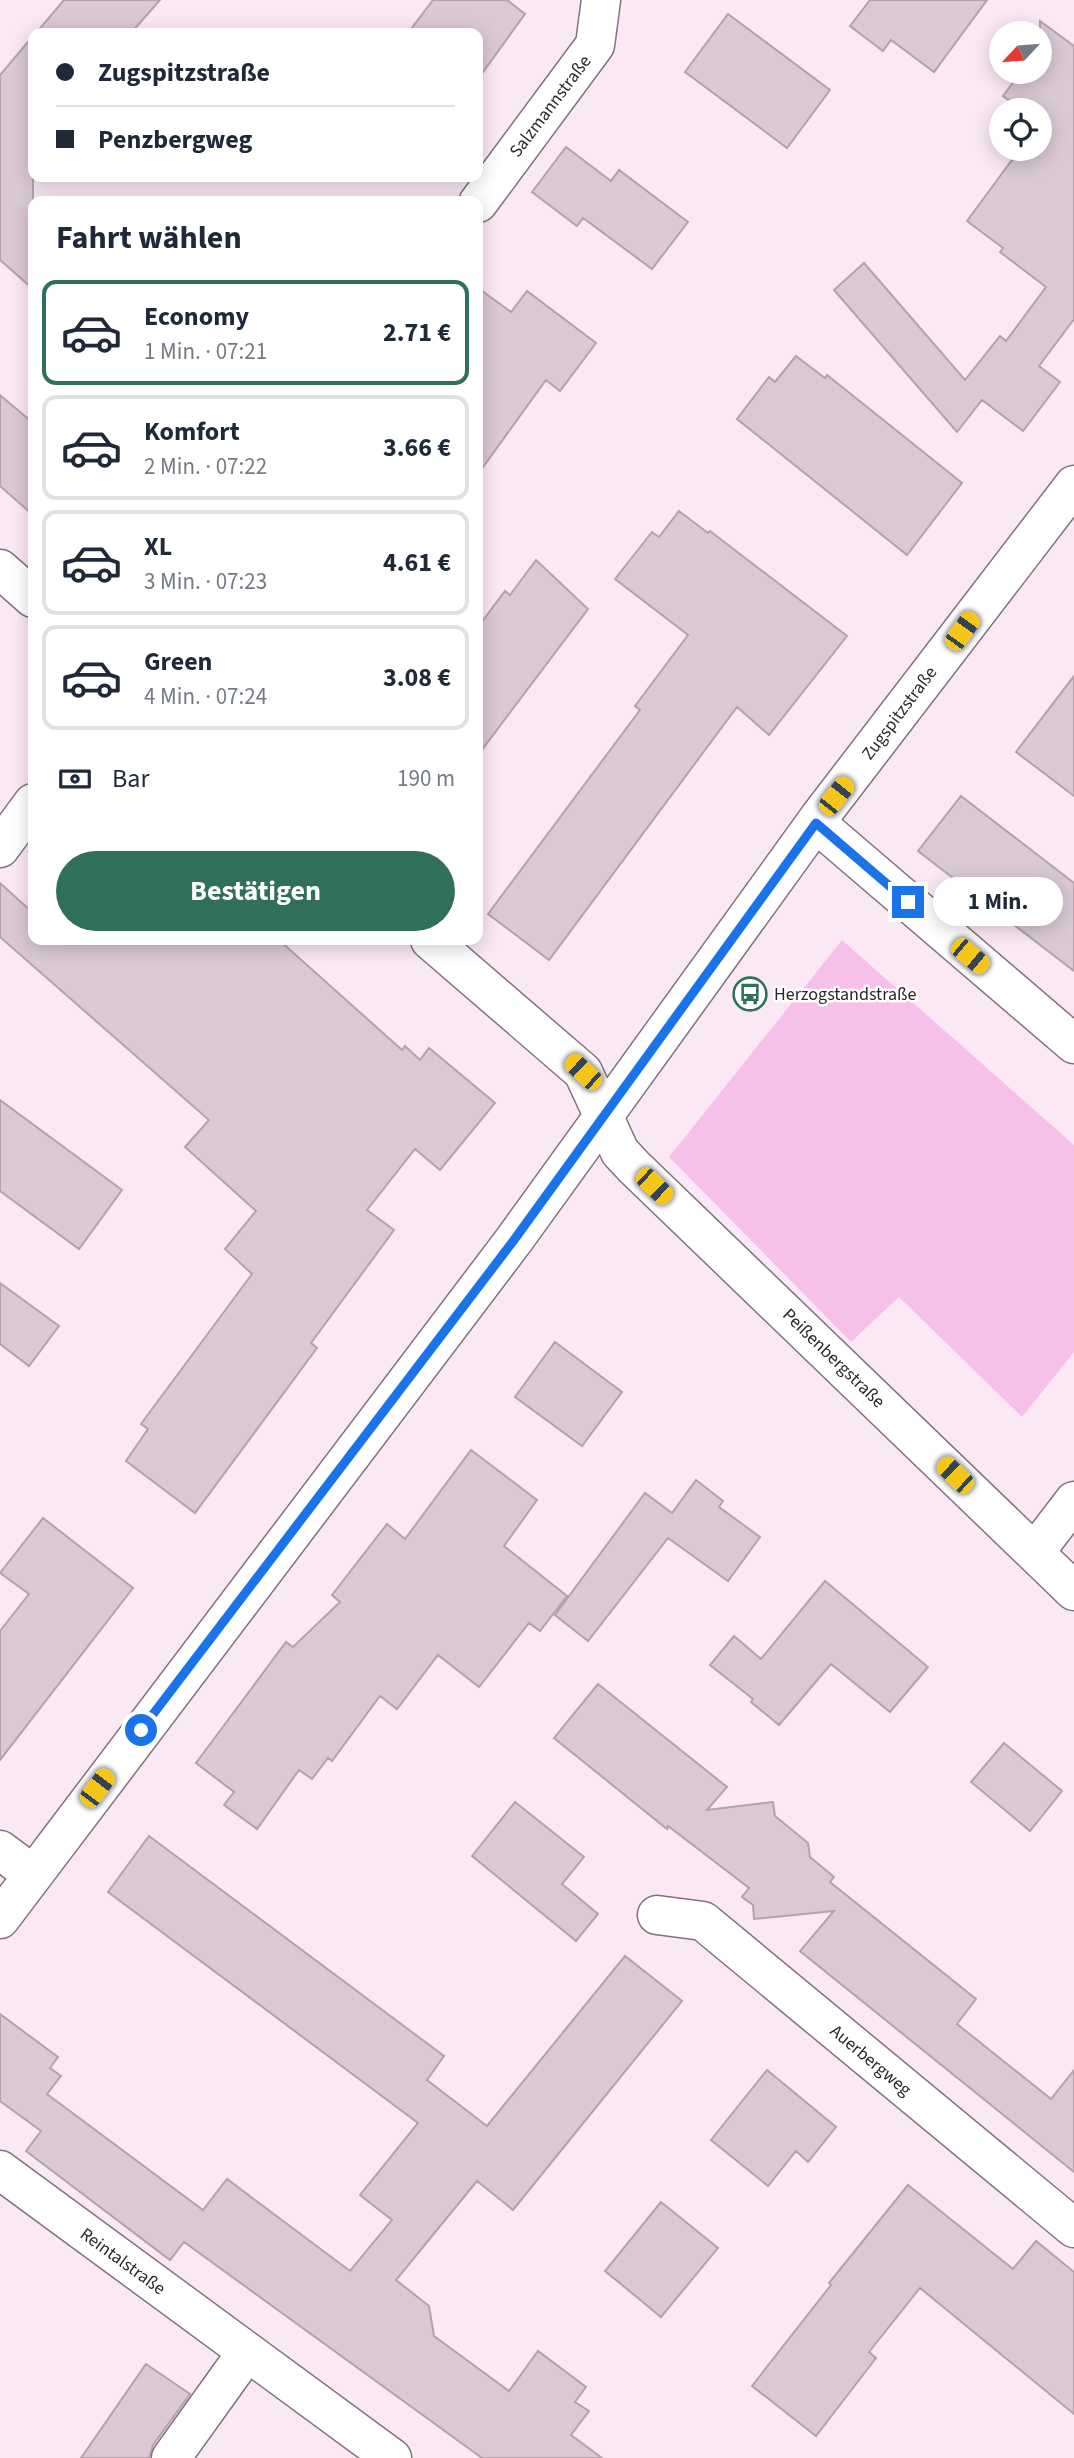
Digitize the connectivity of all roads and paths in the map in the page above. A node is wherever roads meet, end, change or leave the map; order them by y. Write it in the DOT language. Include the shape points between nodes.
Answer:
graph roads {
  1 [pos="601,0"];
  2 [pos="483,196"];
  3 [pos="1074,485"];
  4 [pos="0,569"];
  5 [pos="28,594"];
  6 [pos="28,810"];
  7 [pos="816,823"];
  8 [pos="0,848"];
  9 [pos="436,945"];
  10 [pos="1074,1044"];
  11 [pos="604,1118"];
  12 [pos="1074,1501"];
  13 [pos="1035,1552"];
  14 [pos="1074,1591"];
  15 [pos="0,1850"];
  16 [pos="32,1874"];
  17 [pos="657,1915"];
  18 [pos="0,1919"];
  19 [pos="0,2170"];
  20 [pos="1074,2228"];
  21 [pos="247,2352"];
  22 [pos="171,2458"];
  23 [pos="392,2458"];
  1 -- 2 [label="street, Salzmannstraße" via="595,45"];
  3 -- 7 [label="street, Zugspitzstraße"];
  4 -- 5 [label="street"];
  6 -- 8 [label="street"];
  7 -- 10 [label="street"];
  7 -- 11 [label="street, Zugspitzstraße"];
  9 -- 11 [label="street" via="583,1072"];
  11 -- 13 [label="street, Peißenbergstraße" via="620,1152 634,1167"];
  11 -- 16 [label="street, Zugspitzstraße"];
  12 -- 13 [label="street"];
  13 -- 14 [label="street, Peißenbergstraße"];
  15 -- 16 [label="street"];
  16 -- 18 [label="street, Zugspitzstraße"];
  17 -- 20 [label="street, Auerbergweg" via="703,1921"];
  19 -- 21 [label="street, Reintalstraße"];
  21 -- 22 [label="street"];
  21 -- 23 [label="street, Reintalstraße"];
}
